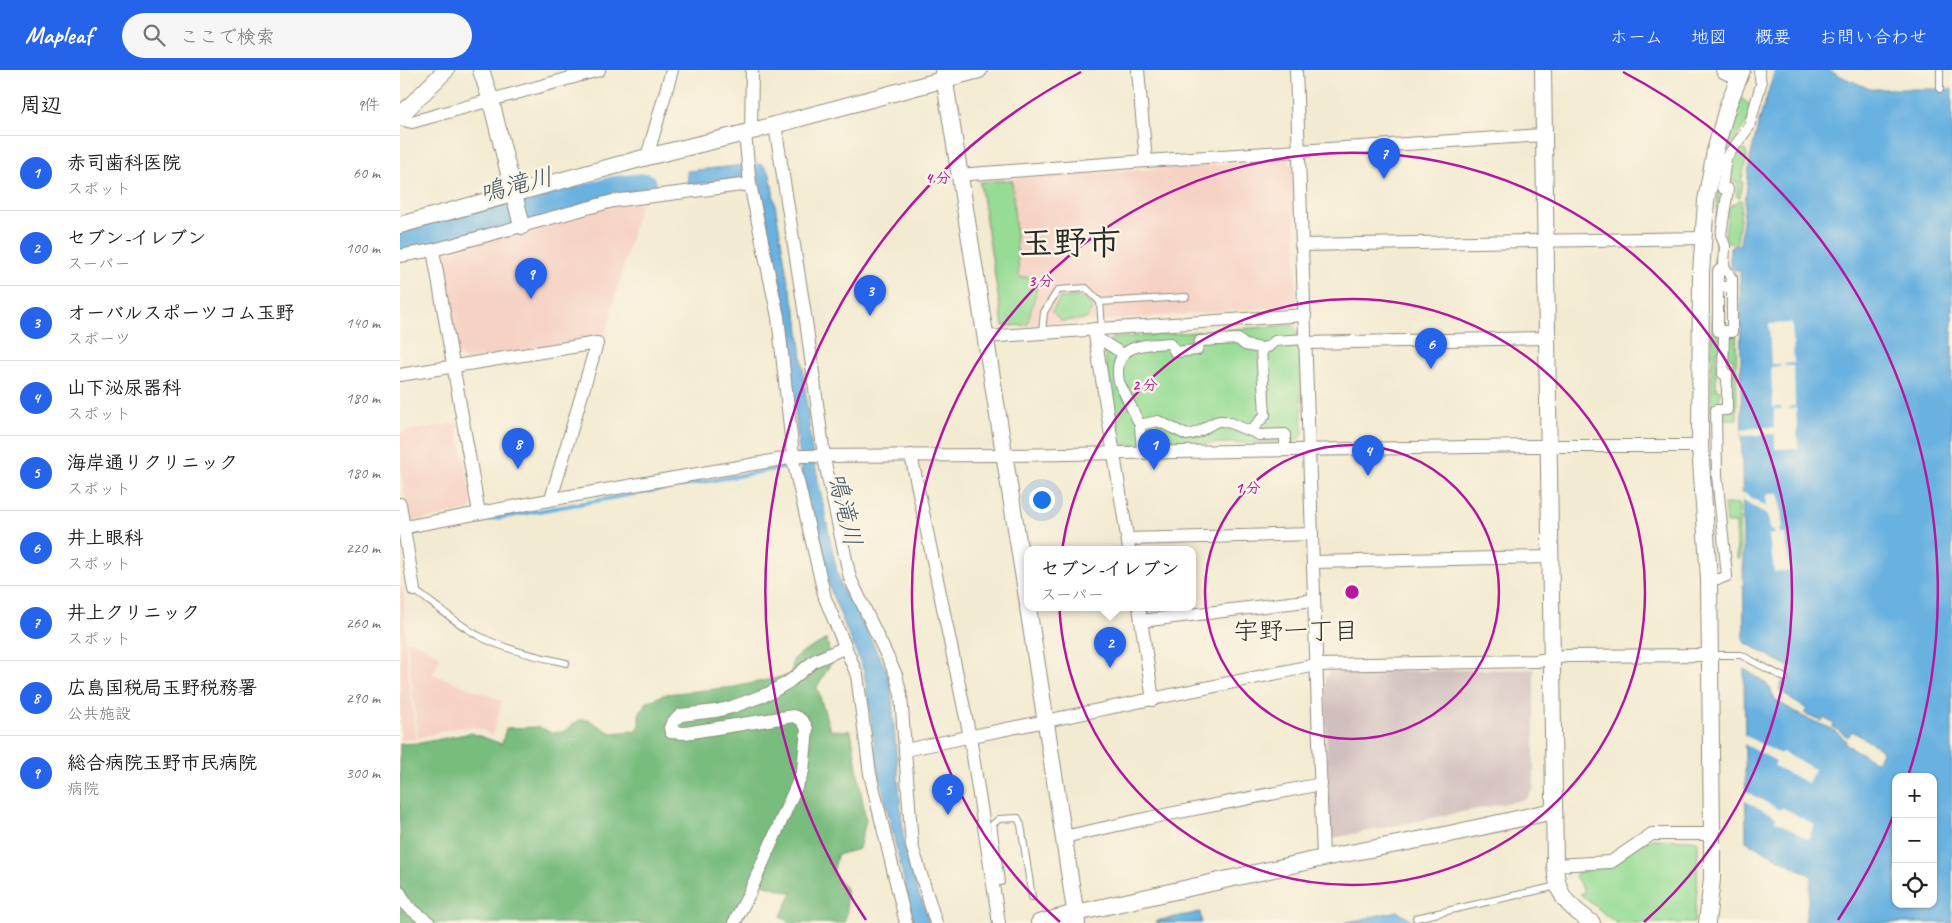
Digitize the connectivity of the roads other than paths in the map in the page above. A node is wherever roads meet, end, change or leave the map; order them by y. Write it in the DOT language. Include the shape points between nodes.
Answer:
graph roads {
  1 [pos="446,70"];
  2 [pos="481,70"];
  3 [pos="599,70"];
  4 [pos="672,70"];
  5 [pos="752,70"];
  6 [pos="979,70"];
  7 [pos="1138,70"];
  8 [pos="1296,70"];
  9 [pos="1543,70"];
  10 [pos="1724,70"];
  11 [pos="1759,70"];
  12 [pos="1940,70"];
  13 [pos="1741,74"];
  14 [pos="943,75"];
  15 [pos="1940,89"];
  16 [pos="491,101"];
  17 [pos="400,117"];
  18 [pos="774,125"];
  19 [pos="748,133"];
  20 [pos="1544,135"];
  21 [pos="1298,151"];
  22 [pos="647,157"];
  23 [pos="1146,161"];
  24 [pos="958,175"];
  25 [pos="750,182"];
  26 [pos="518,211"];
  27 [pos="400,225"];
  28 [pos="1702,238"];
  29 [pos="1545,240"];
  30 [pos="1302,244"];
  31 [pos="433,250"];
  32 [pos="400,256"];
  33 [pos="1724,266"];
  34 [pos="1718,287"];
  35 [pos="1732,287"];
  36 [pos="1186,296"];
  37 [pos="1100,302"];
  38 [pos="1305,315"];
  39 [pos="1097,331"];
  40 [pos="1724,331"];
  41 [pos="1042,333"];
  42 [pos="985,337"];
  43 [pos="1546,338"];
  44 [pos="1306,341"];
  45 [pos="1261,348"];
  46 [pos="1123,354"];
  47 [pos="454,367"];
  48 [pos="400,375"];
  49 [pos="1140,425"];
  50 [pos="1251,431"];
  51 [pos="1548,446"];
  52 [pos="1700,446"];
  53 [pos="1309,449"];
  54 [pos="1286,450"];
  55 [pos="1114,452"];
  56 [pos="1142,452"];
  57 [pos="818,455"];
  58 [pos="911,455"];
  59 [pos="1004,455"];
  60 [pos="796,457"];
  61 [pos="551,499"];
  62 [pos="400,504"];
  63 [pos="479,513"];
  64 [pos="402,528"];
  65 [pos="1312,534"];
  66 [pos="1129,544"];
  67 [pos="1549,556"];
  68 [pos="1313,562"];
  69 [pos="1709,579"];
  70 [pos="1024,580"];
  71 [pos="414,590"];
  72 [pos="1314,600"];
  73 [pos="1029,611"];
  74 [pos="1140,611"];
  75 [pos="1141,621"];
  76 [pos="846,647"];
  77 [pos="1709,655"];
  78 [pos="1551,659"];
  79 [pos="566,663"];
  80 [pos="1316,665"];
  81 [pos="1785,678"];
  82 [pos="1153,700"];
  83 [pos="1046,722"];
  84 [pos="970,737"];
  85 [pos="905,750"];
  86 [pos="1321,784"];
  87 [pos="1553,811"];
  88 [pos="1712,834"];
  89 [pos="1064,837"];
  90 [pos="1323,858"];
  91 [pos="1555,865"];
  92 [pos="1001,882"];
  93 [pos="1557,886"];
  94 [pos="400,893"];
  95 [pos="1032,897"];
  96 [pos="1076,918"];
  97 [pos="1416,918"];
  98 [pos="429,923"];
  99 [pos="734,923"];
  100 [pos="906,923"];
  101 [pos="936,923"];
  102 [pos="999,923"];
  103 [pos="1039,923"];
  104 [pos="1592,923"];
  105 [pos="1707,923"];
  1 -- 17 [label="street"];
  2 -- 16 [label="street"];
  3 -- 16 [label="street"];
  4 -- 22 [label="street"];
  5 -- 19 [label="street"];
  6 -- 14 [label="street"];
  7 -- 23 [label="street"];
  8 -- 21 [label="street"];
  9 -- 20 [label="street"];
  10 -- 13 [label="street"];
  11 -- 33 [label="street" via="1761,84 1750,127 1726,158 1722,188 1728,190 1721,235 1725,246"];
  12 -- 15 [label="lane"];
  13 -- 28 [label="street" via="1715,151"];
  14 -- 18 [label="street"];
  14 -- 24 [label="street"];
  16 -- 17 [label="street" via="412,122"];
  16 -- 26 [label="street"];
  18 -- 19 [label="street"];
  18 -- 57 [label="street" via="806,320"];
  19 -- 22 [label="street"];
  19 -- 25 [label="street"];
  20 -- 21 [label="street"];
  20 -- 29 [label="street"];
  21 -- 23 [label="street"];
  21 -- 30 [label="street"];
  22 -- 26 [label="street"];
  23 -- 24 [label="street"];
  24 -- 42 [label="street"];
  25 -- 26 [label="street"];
  25 -- 60 [label="street" via="778,317"];
  26 -- 27 [label="street"];
  26 -- 31 [label="street"];
  28 -- 29 [label="street"];
  28 -- 52 [label="street"];
  29 -- 30 [label="street"];
  29 -- 43 [label="street"];
  30 -- 38 [label="street"];
  31 -- 32 [label="street"];
  31 -- 47 [label="street"];
  33 -- 34 [label="street" via="1718,271"];
  33 -- 35 [label="street"];
  34 -- 35 [label="street"];
  34 -- 40 [label="street" via="1718,331"];
  35 -- 40 [label="street" via="1732,332"];
  36 -- 37 [label="lane"];
  37 -- 39 [label="lane"];
  37 -- 41 [label="lane" via="1086,288 1058,290 1044,312"];
  38 -- 39 [label="street"];
  38 -- 44 [label="street"];
  39 -- 41 [label="street"];
  39 -- 46 [label="street"];
  39 -- 55 [label="street"];
  40 -- 69 [label="street" via="1723,374 1727,374 1727,410 1716,410 1716,428 1727,576"];
  41 -- 42 [label="street"];
  42 -- 59 [label="street"];
  43 -- 44 [label="street"];
  43 -- 51 [label="street"];
  44 -- 45 [label="street" via="1275,341"];
  44 -- 53 [label="street"];
  45 -- 46 [label="street" via="1245,345 1238,339 1200,341 1197,350 1175,352 1170,343 1141,345"];
  45 -- 50 [label="street" via="1265,415"];
  46 -- 49 [label="street" via="1117,367 1119,382"];
  47 -- 48 [label="street"];
  47 -- 61 [label="street" via="597,343"];
  47 -- 63 [label="street"];
  49 -- 50 [label="street" via="1158,421 1187,435 1198,433 1219,420"];
  49 -- 56 [label="street"];
  50 -- 54 [label="street" via="1259,435 1285,434"];
  51 -- 52 [label="street"];
  51 -- 53 [label="street"];
  51 -- 67 [label="street"];
  52 -- 69 [label="street"];
  53 -- 54 [label="street"];
  53 -- 65 [label="street"];
  54 -- 56 [label="street"];
  55 -- 56 [label="street"];
  55 -- 59 [label="street"];
  55 -- 66 [label="street"];
  57 -- 58 [label="street"];
  57 -- 60 [label="street"];
  57 -- 85 [label="street" via="850,578 896,675 901,695"];
  58 -- 59 [label="street"];
  58 -- 84 [label="street"];
  59 -- 70 [label="street"];
  60 -- 61 [label="street"];
  60 -- 76 [label="street" via="825,598"];
  61 -- 63 [label="street"];
  62 -- 64 [label="street"];
  63 -- 64 [label="street"];
  64 -- 71 [label="street"];
  65 -- 66 [label="street"];
  65 -- 68 [label="street"];
  67 -- 68 [label="street"];
  67 -- 78 [label="street"];
  68 -- 72 [label="street"];
  69 -- 77 [label="street"];
  71 -- 79 [label="lane" via="489,640"];
  72 -- 75 [label="street"];
  72 -- 80 [label="street"];
  73 -- 83 [label="street"];
  74 -- 75 [label="street"];
  75 -- 82 [label="street"];
  76 -- 99 [label="street" via="814,661 770,693 716,711 681,715 672,723 670,732 685,733 792,716 799,718 807,729 803,771"];
  76 -- 100 [label="street" via="857,675 870,774"];
  77 -- 78 [label="street" via="1566,656"];
  77 -- 81 [label="lane" via="1741,655"];
  77 -- 88 [label="street"];
  78 -- 80 [label="street"];
  78 -- 87 [label="street"];
  80 -- 82 [label="street"];
  80 -- 86 [label="street"];
  82 -- 83 [label="street"];
  83 -- 84 [label="street"];
  83 -- 89 [label="street"];
  84 -- 85 [label="street"];
  84 -- 102 [label="street"];
  85 -- 101 [label="street" via="912,846"];
  86 -- 89 [label="street"];
  86 -- 90 [label="street"];
  87 -- 90 [label="street"];
  87 -- 91 [label="street"];
  88 -- 91 [label="street" via="1652,834 1611,862"];
  88 -- 105 [label="street" via="1712,879"];
  89 -- 96 [label="street"];
  90 -- 96 [label="street"];
  91 -- 93 [label="street"];
  92 -- 95 [label="lane" via="993,824 998,819 1018,818"];
  93 -- 97 [label="lane"];
  93 -- 104 [label="street" via="1570,906"];
  94 -- 98 [label="street" via="407,906"];
  96 -- 103 [label="street"];
}
